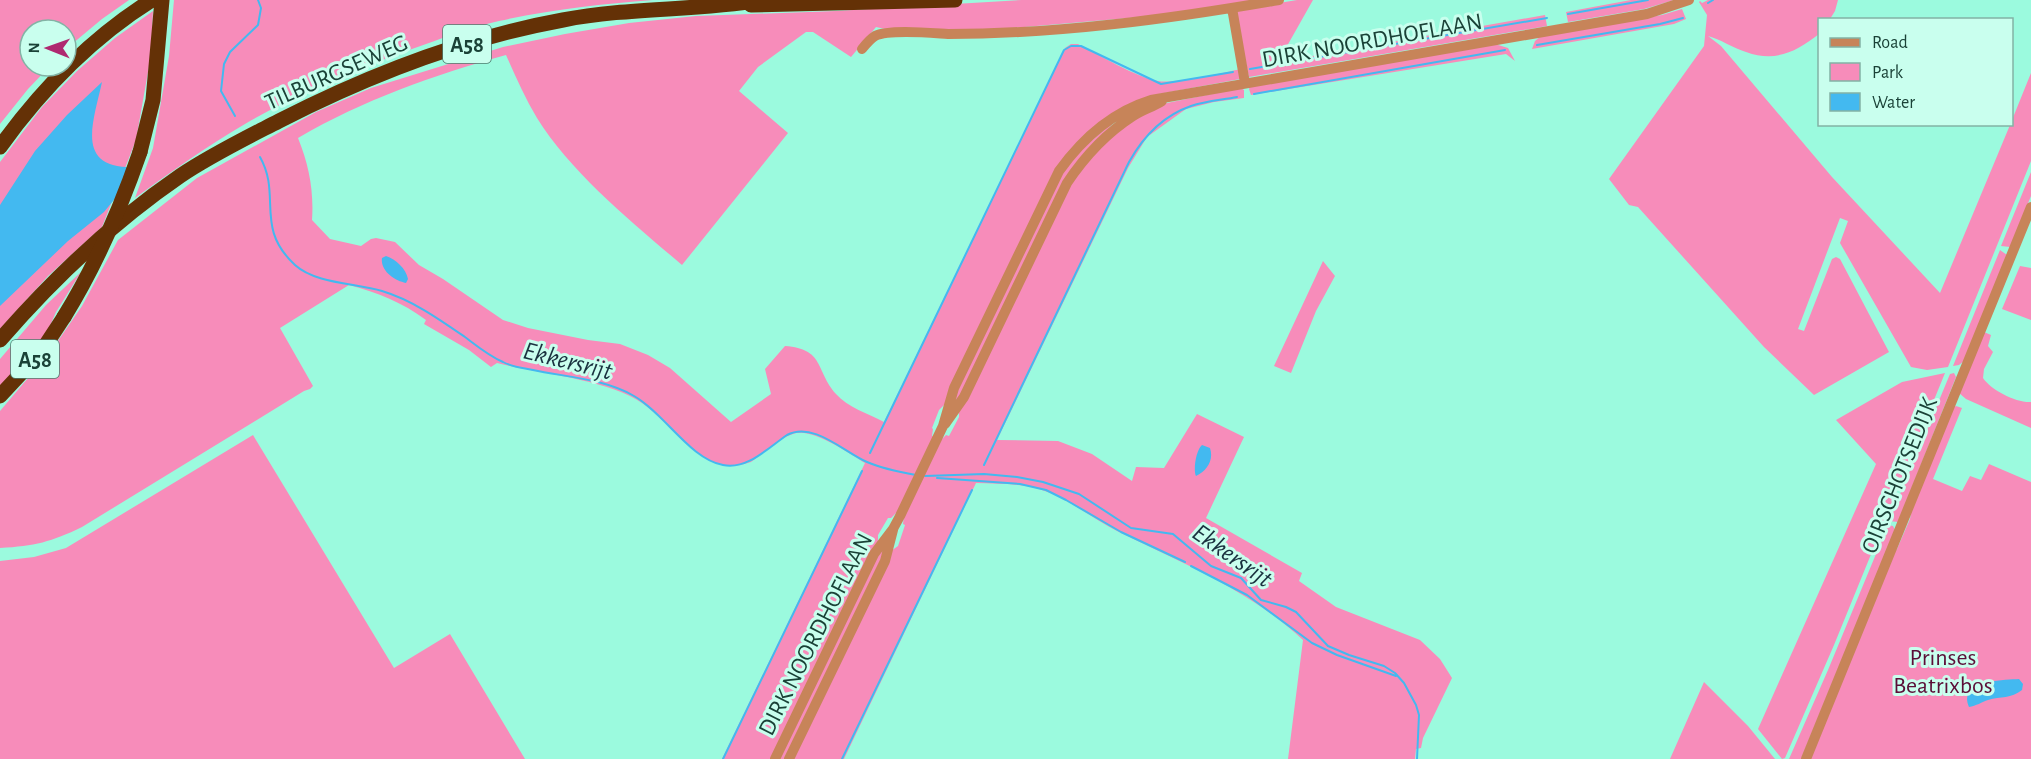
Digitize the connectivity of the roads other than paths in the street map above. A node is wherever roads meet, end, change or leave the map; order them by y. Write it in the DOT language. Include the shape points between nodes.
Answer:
graph roads {
  1 [pos="152,0"];
  2 [pos="162,0"];
  3 [pos="761,0"];
  4 [pos="955,0"];
  5 [pos="1279,0"];
  6 [pos="1689,0"];
  7 [pos="727,6"];
  8 [pos="1232,8"];
  9 [pos="862,49"];
  10 [pos="1245,83"];
  11 [pos="0,147"];
  12 [pos="2031,207"];
  13 [pos="0,340"];
  14 [pos="0,396"];
  15 [pos="893,529"];
  16 [pos="775,759"];
  17 [pos="789,759"];
  18 [pos="1806,759"];
  1 -- 11 [label="highway" via="99,39 66,70 29,108"];
  2 -- 14 [label="highway, A58, bridge" via="153,100 127,190 85,283 41,352"];
  3 -- 7 [label="highway, TILBURGSEWEG / A58"];
  4 -- 7 [label="highway, A58"];
  5 -- 8 [label="street"];
  6 -- 10 [label="street, DIRK NOORDHOFLAAN" via="1647,14"];
  7 -- 13 [label="highway, TILBURGSEWEG / A58" via="619,12 553,22 442,51 320,100 226,149 146,202 69,267"];
  8 -- 9 [label="street" via="1042,31 886,33 871,39"];
  8 -- 10 [label="street"];
  10 -- 15 [label="street, DIRK NOORDHOFLAAN" via="1167,98 1121,123 1078,166 964,397 943,426"];
  12 -- 18 [label="street, OIRSCHOTSEDIJK"];
  15 -- 16 [label="street, DIRK NOORDHOFLAAN" via="869,564"];
  15 -- 17 [label="street, DIRK NOORDHOFLAAN" via="885,561"];
}
